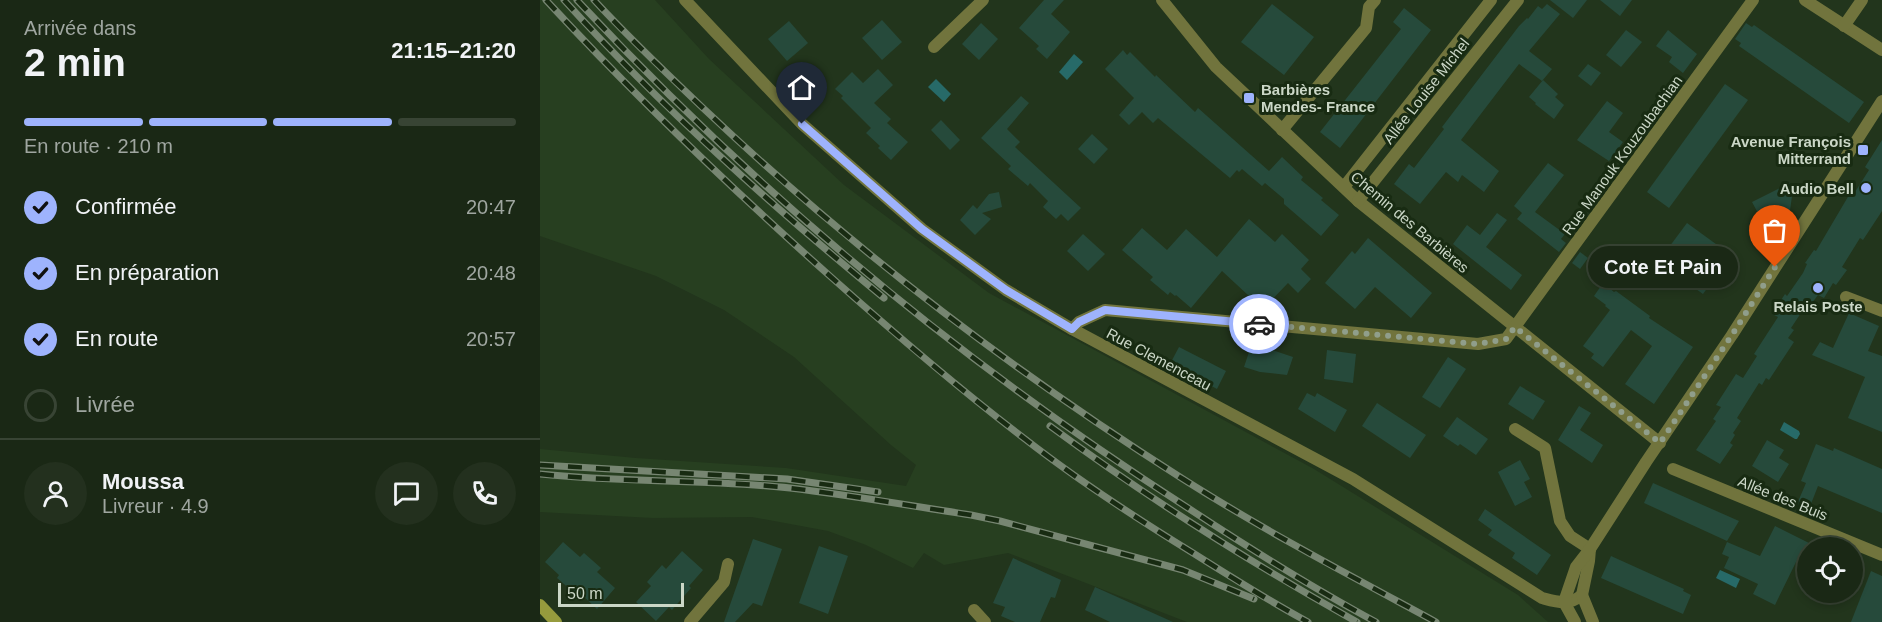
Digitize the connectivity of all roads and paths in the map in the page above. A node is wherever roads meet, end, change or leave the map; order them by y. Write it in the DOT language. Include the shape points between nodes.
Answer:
graph roads {
  1 [pos="982,0"];
  2 [pos="1162,0"];
  3 [pos="1375,0"];
  4 [pos="1491,0"];
  5 [pos="1518,0"];
  6 [pos="1753,0"];
  7 [pos="1805,0"];
  8 [pos="1862,0"];
  9 [pos="687,1"];
  10 [pos="1844,26"];
  11 [pos="934,47"];
  12 [pos="1882,50"];
  13 [pos="1881,104"];
  14 [pos="1282,130"];
  15 [pos="1344,187"];
  16 [pos="1358,201"];
  17 [pos="1845,297"];
  18 [pos="1882,311"];
  19 [pos="1515,327"];
  20 [pos="1072,329"];
  21 [pos="1515,429"];
  22 [pos="1660,443"];
  23 [pos="1673,469"];
  24 [pos="1590,549"];
  25 [pos="1882,555"];
  26 [pos="728,564"];
  27 [pos="1574,600"];
  28 [pos="540,605"];
  29 [pos="975,610"];
  30 [pos="556,622"];
  31 [pos="690,622"];
  32 [pos="985,622"];
  33 [pos="1575,622"];
  34 [pos="1582,622"];
  35 [pos="1593,622"];
  1 -- 11 [label="street"];
  2 -- 14 [label="street, Chemin des Barbières" via="1215,67"];
  3 -- 14 [label="street" via="1369,7 1366,28"];
  4 -- 15 [label="street"];
  5 -- 16 [label="street, Allée Louise Michel"];
  6 -- 19 [label="street, Rue Manouk Kouzoubachian"];
  7 -- 10 [label="street"];
  8 -- 10 [label="street"];
  9 -- 20 [label="street, Rue Clemenceau" via="802,124 922,229 1006,290"];
  10 -- 12 [label="street"];
  13 -- 22 [label="street"];
  14 -- 15 [label="street, Chemin des Barbières"];
  15 -- 16 [label="street, Chemin des Barbières"];
  16 -- 19 [label="street, Chemin des Barbières"];
  17 -- 18 [label="street"];
  19 -- 20 [label="street" via="1506,339 1478,344 1105,310"];
  19 -- 22 [label="street, Chemin des Barbières"];
  20 -- 27 [label="street, Rue Clemenceau" via="1353,479 1542,598 1556,602"];
  21 -- 24 [label="street" via="1545,448 1560,521 1570,536"];
  22 -- 24 [label="street"];
  23 -- 25 [label="street, Allée des Buis"];
  24 -- 27 [label="street"];
  24 -- 27 [label="street" via="1576,567"];
  26 -- 31 [label="street" via="724,582"];
  27 -- 33 [label="street"];
  27 -- 34 [label="street"];
  27 -- 35 [label="street"];
  28 -- 30 [label="main road"];
  29 -- 32 [label="street"];
}
